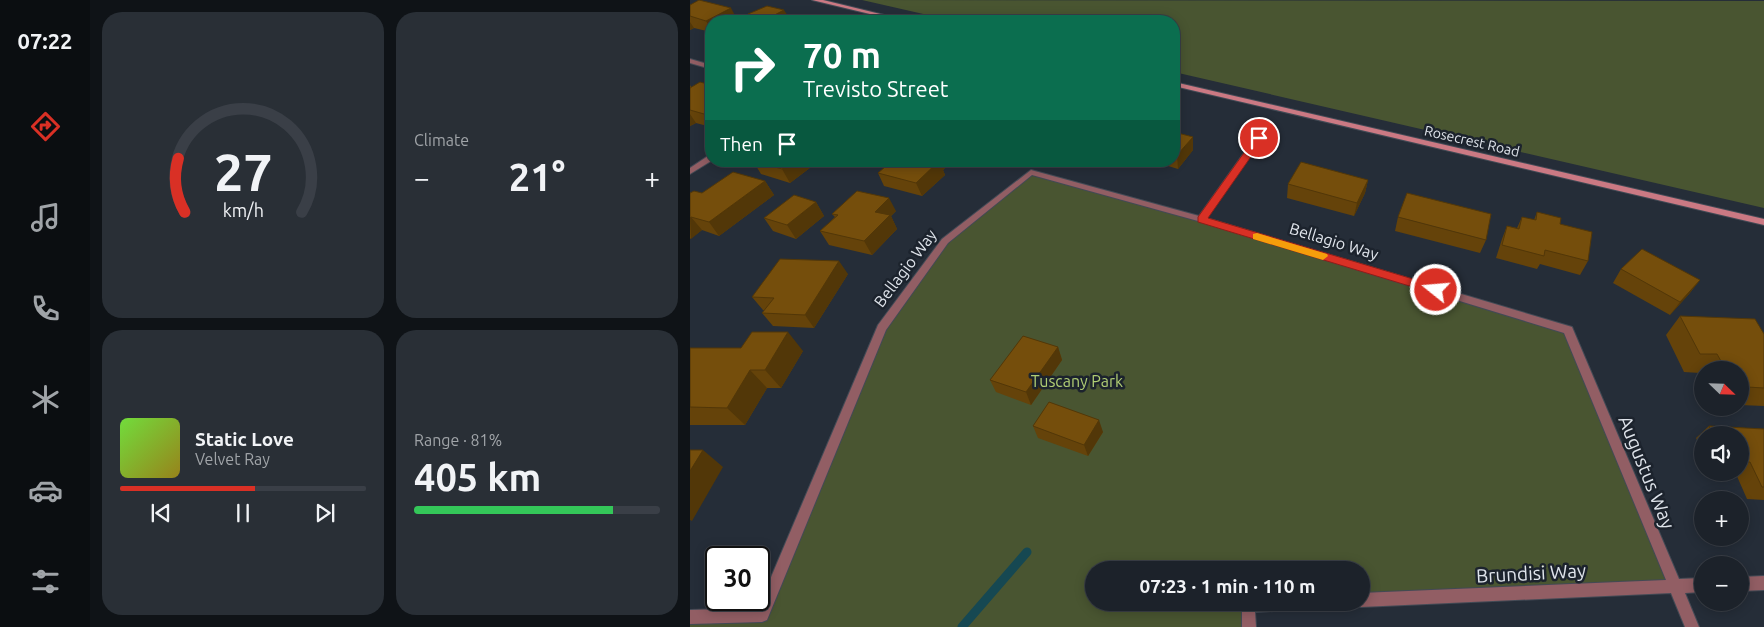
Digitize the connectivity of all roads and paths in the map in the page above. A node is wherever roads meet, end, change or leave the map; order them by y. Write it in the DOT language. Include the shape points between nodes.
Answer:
graph roads {
  1 [pos="815,0"];
  2 [pos="880,15"];
  3 [pos="690,61"];
  4 [pos="705,65"];
  5 [pos="1180,85"];
  6 [pos="1259,138"];
  7 [pos="705,162"];
  8 [pos="690,172"];
  9 [pos="1201,219"];
  10 [pos="1764,222"];
  11 [pos="1568,330"];
  12 [pos="1749,584"];
  13 [pos="1764,584"];
  14 [pos="1694,585"];
  15 [pos="1674,586"];
  16 [pos="1370,600"];
  17 [pos="1248,611"];
  18 [pos="690,616"];
  19 [pos="1249,627"];
  20 [pos="1692,627"];
  1 -- 2 [label="main road"];
  3 -- 4 [label="street"];
  5 -- 10 [label="main road, Rosecrest Road"];
  6 -- 9 [label="street"];
  7 -- 8 [label="street"];
  9 -- 11 [label="street, Bellagio Way"];
  9 -- 18 [label="street, Bellagio Way" via="1032,172 1024,178 945,241 882,328 762,615"];
  11 -- 15 [label="street, Augustus Way"];
  12 -- 13 [label="street"];
  14 -- 15 [label="street, Brundisi Way"];
  15 -- 16 [label="street, Brundisi Way"];
  15 -- 20 [label="street, Augustus Way"];
  17 -- 19 [label="street"];
}
